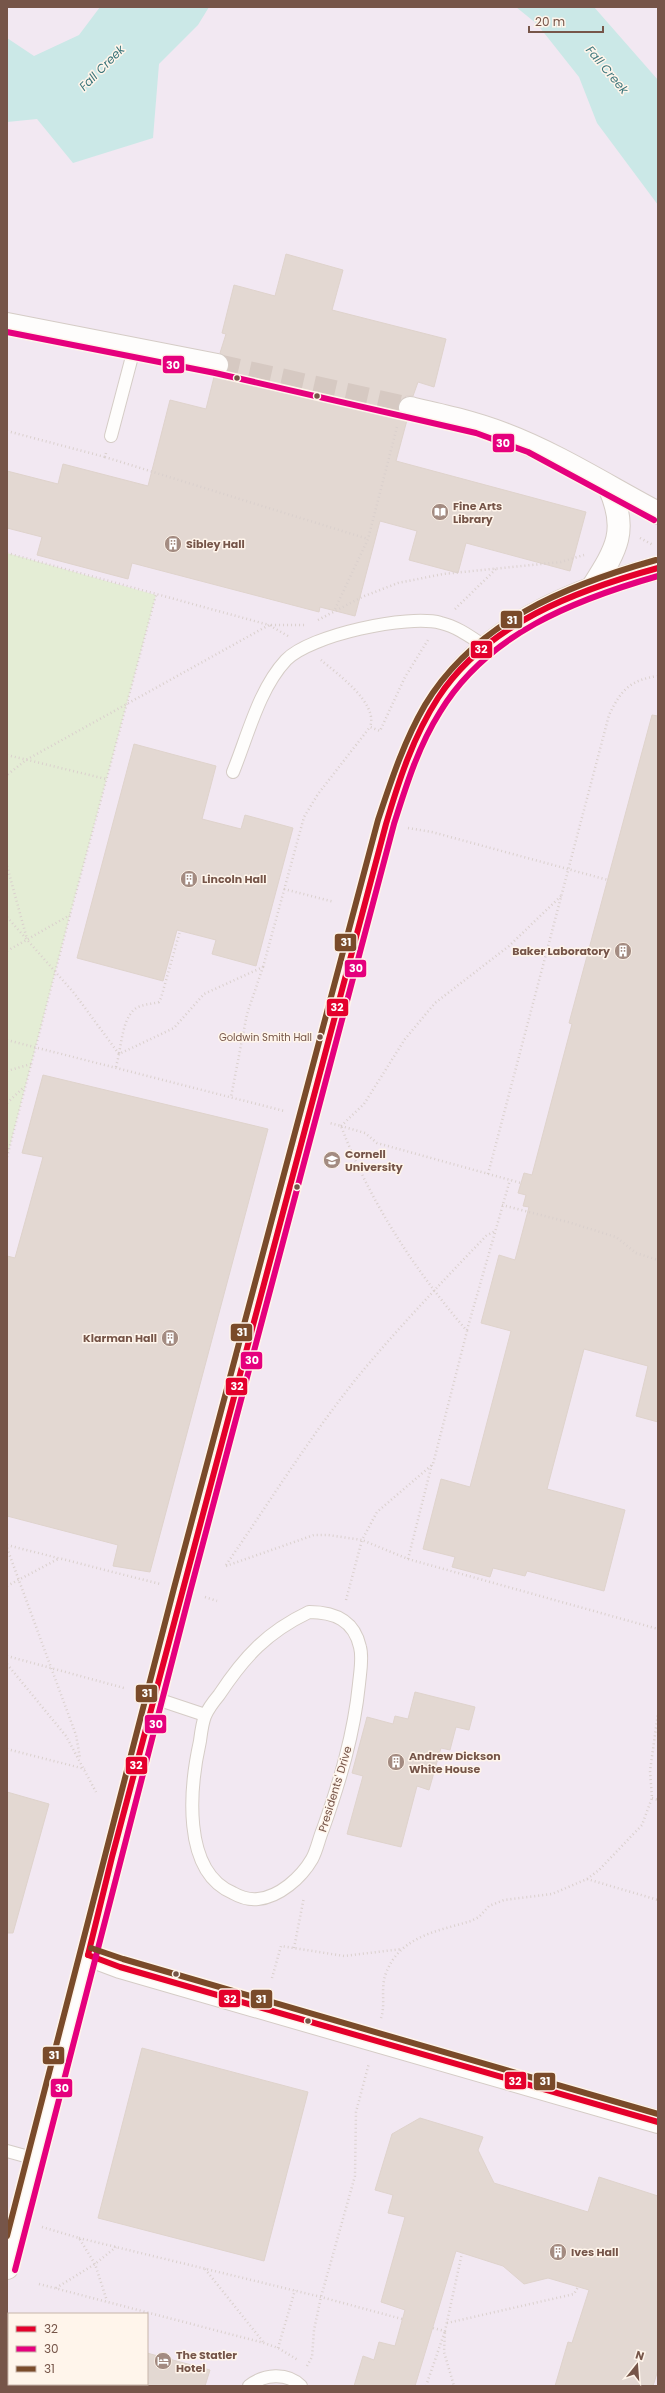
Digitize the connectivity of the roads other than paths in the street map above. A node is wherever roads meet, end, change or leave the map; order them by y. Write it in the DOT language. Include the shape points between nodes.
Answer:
graph roads {
  1 [pos="7,324"];
  2 [pos="134,349"];
  3 [pos="217,365"];
  4 [pos="404,416"];
  5 [pos="111,436"];
  6 [pos="609,487"];
  7 [pos="658,513"];
  8 [pos="658,568"];
  9 [pos="592,588"];
  10 [pos="486,647"];
  11 [pos="233,772"];
  12 [pos="154,1698"];
  13 [pos="205,1715"];
  14 [pos="88,1955"];
  15 [pos="658,2122"];
  16 [pos="7,2151"];
  17 [pos="36,2159"];
  18 [pos="7,2268"];
  19 [pos="249,2386"];
  20 [pos="301,2386"];
  1 -- 2 [label="street"];
  2 -- 3 [label="street"];
  2 -- 5 [label="lane"];
  4 -- 6 [label="street" via="478,425 504,434"];
  6 -- 7 [label="street"];
  6 -- 9 [label="street" via="618,506 619,535 605,568"];
  8 -- 9 [label="street"];
  9 -- 10 [label="street" via="537,613"];
  10 -- 11 [label="lane" via="450,625 420,620 379,625 306,646 287,660 271,682"];
  10 -- 12 [label="street" via="465,666 442,693 431,711 406,763 386,822"];
  12 -- 13 [label="lane"];
  12 -- 14 [label="street"];
  13 -- 13 [label="lane, Presidents' Drive" via="239,1666 283,1624 309,1612 326,1612 342,1618 354,1633 361,1648 356,1709 338,1788 312,1859 300,1875 274,1895 256,1899 241,1897 227,1891 213,1879 202,1862 196,1845 192,1806 195,1765"];
  14 -- 15 [label="street" via="120,1967"];
  14 -- 17 [label="street"];
  16 -- 17 [label="lane"];
  17 -- 18 [label="street"];
  19 -- 20 [label="lane" via="277,2375"];
}
